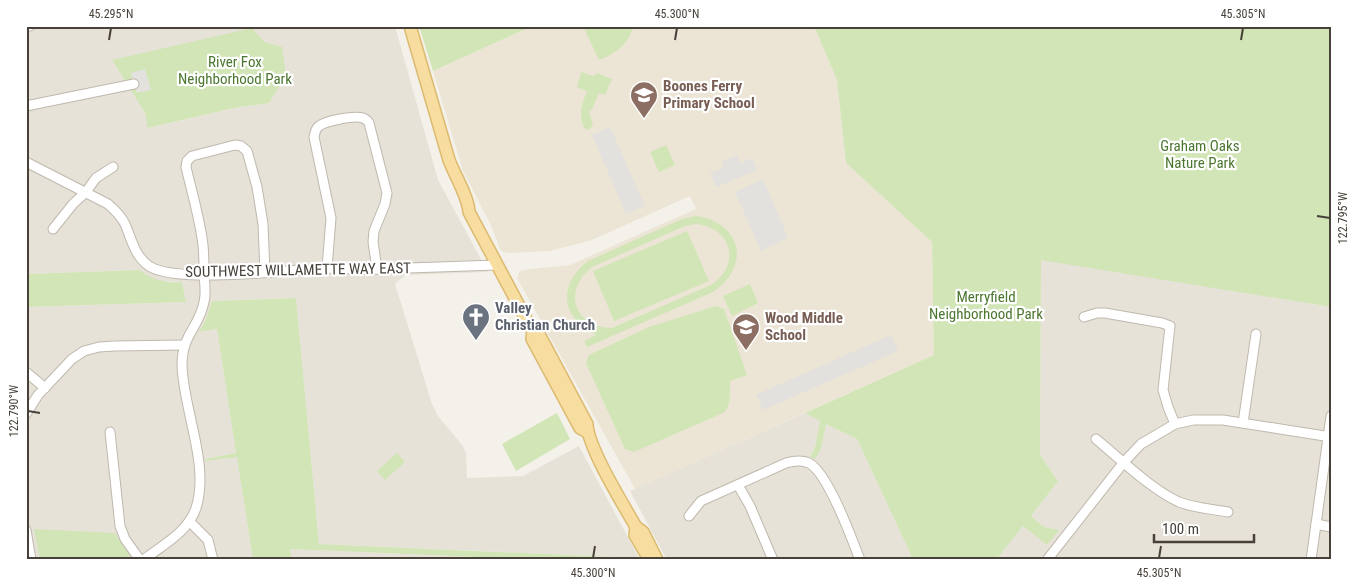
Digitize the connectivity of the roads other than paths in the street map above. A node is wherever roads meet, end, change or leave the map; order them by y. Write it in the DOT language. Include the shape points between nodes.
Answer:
graph roads {
  1 [pos="30,26"];
  2 [pos="402,26"];
  3 [pos="410,26"];
  4 [pos="26,27"];
  5 [pos="134,84"];
  6 [pos="26,106"];
  7 [pos="26,162"];
  8 [pos="113,167"];
  9 [pos="86,192"];
  10 [pos="469,212"];
  11 [pos="53,229"];
  12 [pos="497,265"];
  13 [pos="327,268"];
  14 [pos="377,269"];
  15 [pos="265,272"];
  16 [pos="204,275"];
  17 [pos="1084,317"];
  18 [pos="1256,334"];
  19 [pos="184,345"];
  20 [pos="26,372"];
  21 [pos="45,388"];
  22 [pos="26,414"];
  23 [pos="1331,416"];
  24 [pos="1243,423"];
  25 [pos="1175,424"];
  26 [pos="110,432"];
  27 [pos="1329,437"];
  28 [pos="1096,439"];
  29 [pos="1124,462"];
  30 [pos="738,485"];
  31 [pos="1228,512"];
  32 [pos="690,516"];
  33 [pos="190,522"];
  34 [pos="1316,524"];
  35 [pos="636,527"];
  36 [pos="1331,527"];
  37 [pos="26,530"];
  38 [pos="31,560"];
  39 [pos="142,560"];
  40 [pos="214,560"];
  41 [pos="649,560"];
  42 [pos="657,560"];
  43 [pos="773,560"];
  44 [pos="860,560"];
  45 [pos="1047,560"];
  46 [pos="1311,560"];
  1 -- 4 [label="street"];
  2 -- 10 [label="main road" via="447,175 462,207"];
  3 -- 10 [label="main road" via="449,160"];
  5 -- 6 [label="street"];
  7 -- 9 [label="street, SOUTHWEST WILLAMETTE WAY EAST"];
  8 -- 9 [label="street" via="101,174"];
  9 -- 11 [label="street"];
  9 -- 16 [label="street, SOUTHWEST WILLAMETTE WAY EAST" via="118,213 133,247 151,267 166,272"];
  10 -- 12 [label="main road"];
  12 -- 14 [label="street, SOUTHWEST WILLAMETTE WAY EAST"];
  12 -- 35 [label="main road" via="533,332 532,339 580,428 587,432"];
  13 -- 14 [label="street, SOUTHWEST WILLAMETTE WAY EAST"];
  13 -- 14 [label="street" via="331,218 315,131 326,122 356,117 369,123 387,186 385,204 374,231"];
  13 -- 15 [label="street, SOUTHWEST WILLAMETTE WAY EAST"];
  15 -- 16 [label="street, SOUTHWEST WILLAMETTE WAY EAST"];
  15 -- 16 [label="street" via="263,224 257,187 247,151 235,145 192,156 187,161 202,236"];
  16 -- 19 [label="street" via="203,309"];
  17 -- 25 [label="street" via="1105,313 1170,326 1163,390"];
  18 -- 24 [label="street"];
  19 -- 21 [label="street" via="115,346 84,351"];
  19 -- 33 [label="street" via="183,385 200,487"];
  20 -- 21 [label="street"];
  21 -- 22 [label="street"];
  23 -- 27 [label="street"];
  24 -- 25 [label="street" via="1211,419"];
  24 -- 27 [label="street"];
  25 -- 29 [label="street" via="1141,444"];
  26 -- 39 [label="street" via="120,526 124,538"];
  27 -- 34 [label="street"];
  28 -- 29 [label="street"];
  29 -- 31 [label="street" via="1179,502"];
  29 -- 45 [label="street"];
  30 -- 32 [label="street" via="701,501"];
  30 -- 43 [label="street"];
  30 -- 44 [label="street" via="786,463 800,461 810,464 819,472 837,505"];
  33 -- 39 [label="street"];
  33 -- 40 [label="street" via="208,540"];
  34 -- 36 [label="street"];
  34 -- 46 [label="street"];
  35 -- 41 [label="main road" via="635,535"];
  35 -- 42 [label="main road" via="643,532"];
  37 -- 38 [label="street"];
}
